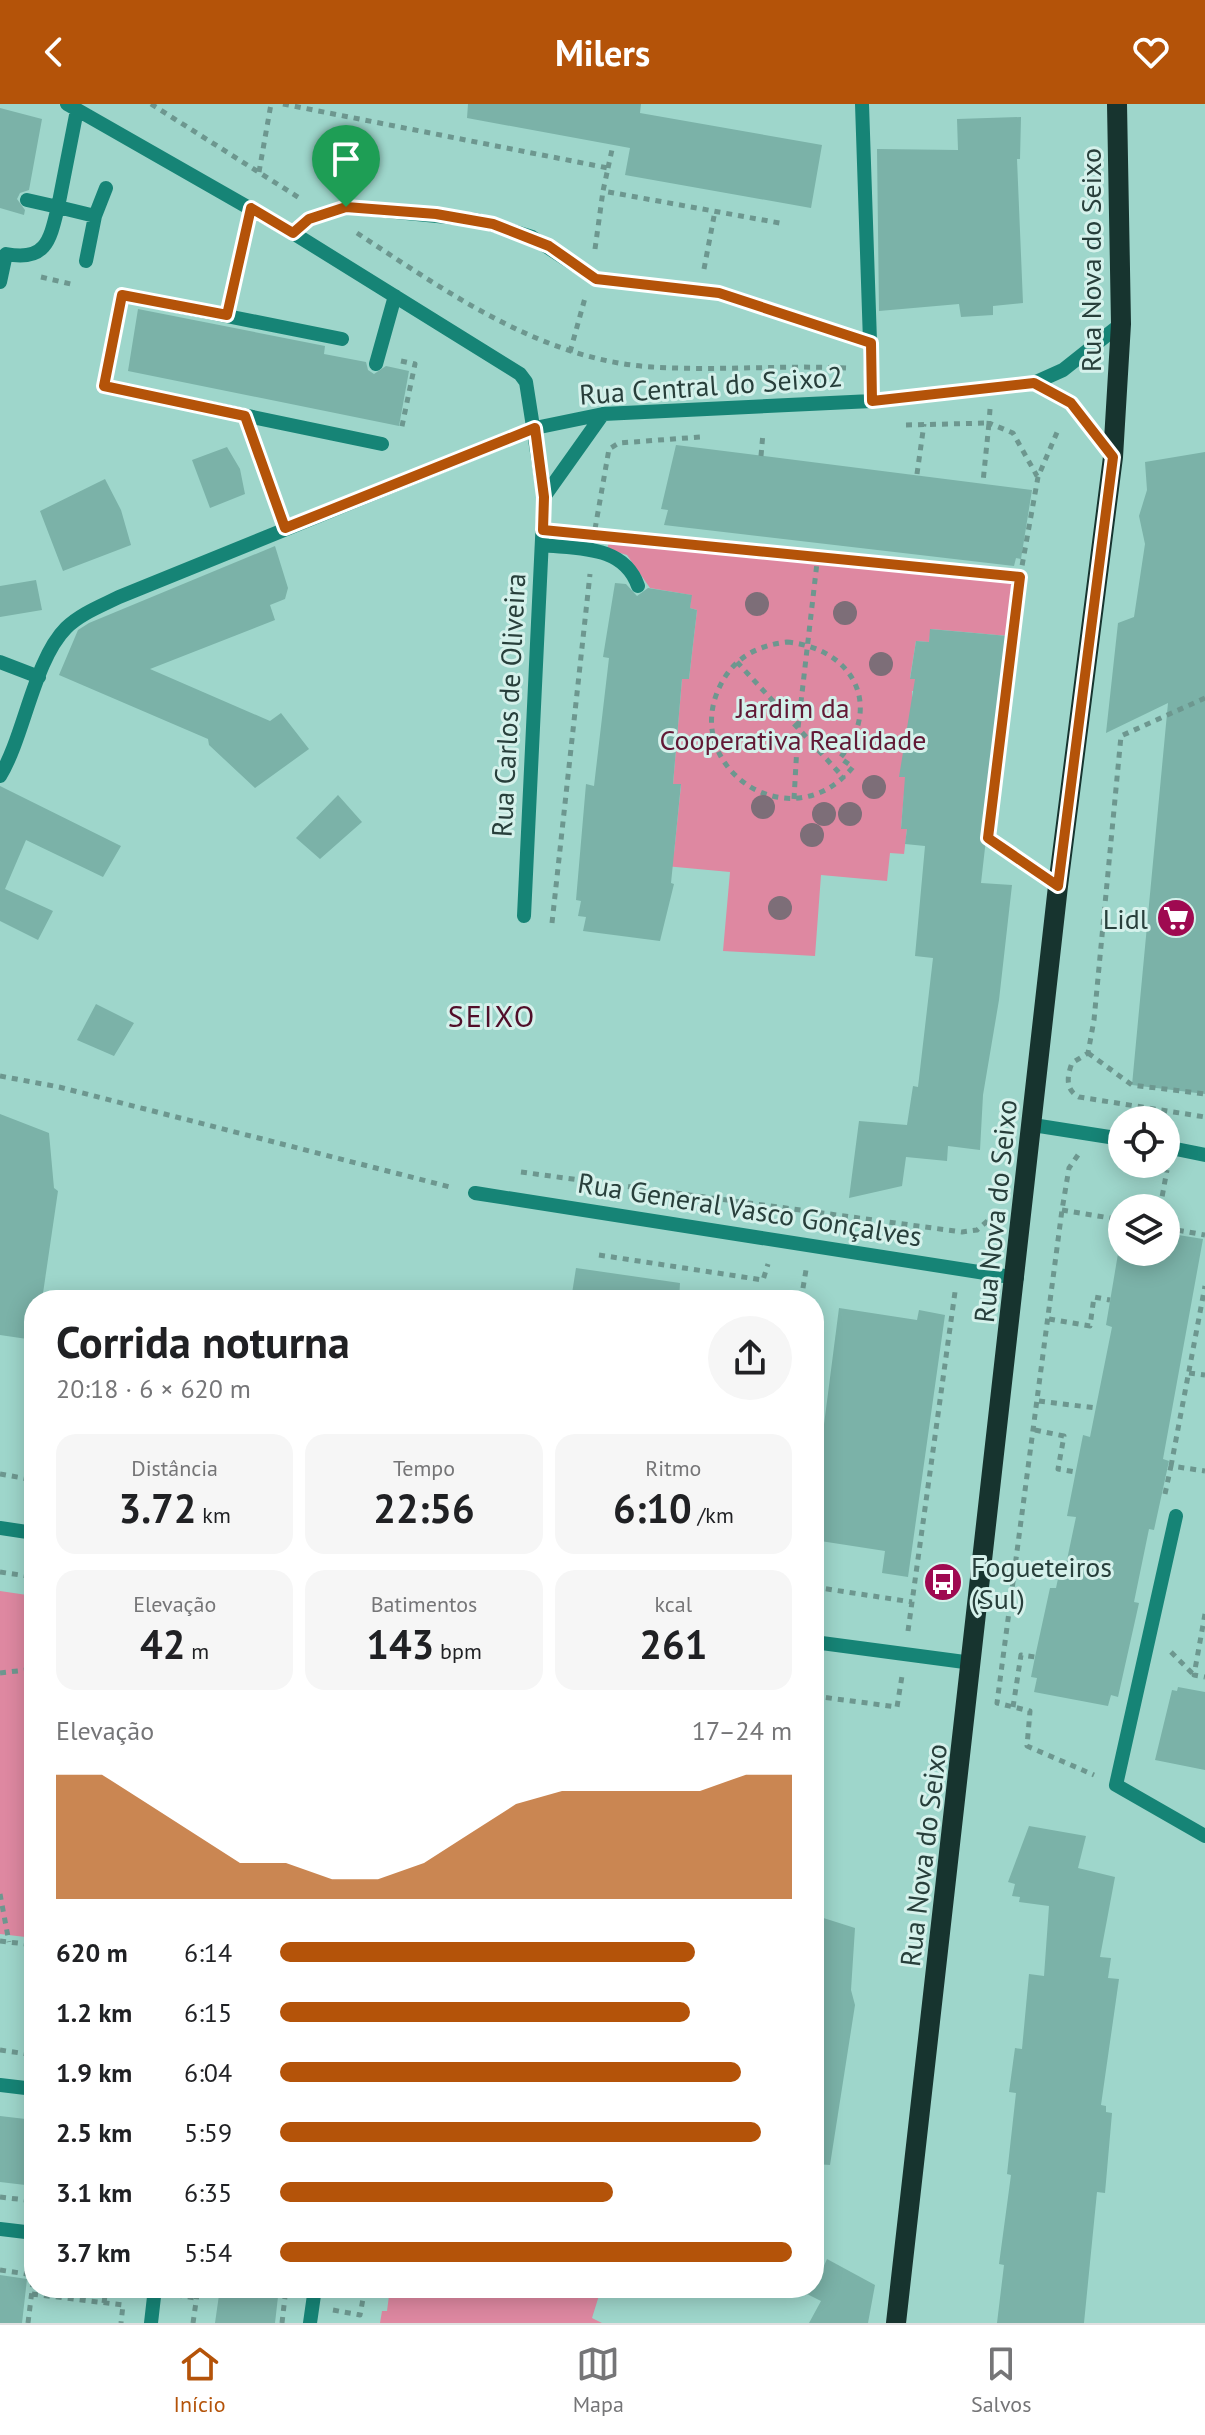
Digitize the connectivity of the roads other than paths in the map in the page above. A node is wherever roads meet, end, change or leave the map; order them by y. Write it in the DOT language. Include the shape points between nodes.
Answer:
graph roads {
  1 [pos="862,104"];
  2 [pos="1117,104"];
  3 [pos="72,107"];
  4 [pos="106,188"];
  5 [pos="27,200"];
  6 [pos="58,207"];
  7 [pos="251,208"];
  8 [pos="95,216"];
  9 [pos="293,233"];
  10 [pos="86,261"];
  11 [pos="1,275"];
  12 [pos="395,296"];
  13 [pos="227,315"];
  14 [pos="1121,324"];
  15 [pos="342,339"];
  16 [pos="871,343"];
  17 [pos="376,364"];
  18 [pos="1034,383"];
  19 [pos="872,401"];
  20 [pos="603,414"];
  21 [pos="245,416"];
  22 [pos="535,428"];
  23 [pos="382,444"];
  24 [pos="1113,457"];
  25 [pos="544,497"];
  26 [pos="285,528"];
  27 [pos="542,545"];
  28 [pos="638,586"];
  29 [pos="0,662"];
  30 [pos="39,677"];
  31 [pos="0,776"];
  32 [pos="524,916"];
  33 [pos="1033,1125"];
  34 [pos="1108,1137"];
  35 [pos="1180,1150"];
  36 [pos="1205,1155"];
  37 [pos="475,1193"];
  38 [pos="1017,1278"];
  39 [pos="1176,1516"];
  40 [pos="0,1528"];
  41 [pos="24,1532"];
  42 [pos="824,1643"];
  43 [pos="972,1663"];
  44 [pos="1205,1836"];
  45 [pos="0,2085"];
  46 [pos="24,2088"];
  47 [pos="0,2229"];
  48 [pos="24,2232"];
  49 [pos="154,2298"];
  50 [pos="314,2298"];
  51 [pos="151,2323"];
  52 [pos="310,2323"];
  53 [pos="896,2323"];
  1 -- 16 [label="street"];
  2 -- 14 [label="main road, Rua Nova do Seixo"];
  3 -- 6 [label="street"];
  3 -- 7 [label="street, Rua Carlos de Oliveira"];
  4 -- 8 [label="street"];
  5 -- 6 [label="street"];
  6 -- 8 [label="street"];
  6 -- 11 [label="street" via="46,245 22,258 6,254"];
  7 -- 9 [label="street, Rua Carlos de Oliveira"];
  7 -- 13 [label="street"];
  8 -- 10 [label="street"];
  9 -- 12 [label="street, Rua Carlos de Oliveira"];
  9 -- 16 [label="street" via="324,213 362,207 493,224 540,241 591,276 701,290"];
  12 -- 17 [label="street"];
  12 -- 22 [label="street, Rua Carlos de Oliveira" via="520,374 529,390"];
  13 -- 15 [label="street"];
  13 -- 21 [label="street" via="122,295 104,386"];
  14 -- 18 [label="street, Rua Central do Seixo2" via="1063,370"];
  14 -- 24 [label="main road, Rua Nova do Seixo"];
  16 -- 19 [label="street"];
  18 -- 19 [label="street, Rua Central do Seixo2"];
  18 -- 24 [label="street" via="1071,403"];
  19 -- 20 [label="street, Rua Central do Seixo2"];
  20 -- 22 [label="street, Rua Central do Seixo2"];
  20 -- 25 [label="street"];
  21 -- 23 [label="street"];
  21 -- 26 [label="street"];
  22 -- 25 [label="street, Rua Carlos de Oliveira"];
  22 -- 26 [label="street, Rua Central do Seixo2"];
  24 -- 33 [label="main road, Rua Nova do Seixo"];
  25 -- 27 [label="street, Rua Carlos de Oliveira"];
  26 -- 30 [label="street, Rua Central do Seixo2" via="77,618 63,631"];
  27 -- 28 [label="street" via="621,559"];
  27 -- 32 [label="street, Rua Carlos de Oliveira"];
  29 -- 30 [label="street"];
  30 -- 31 [label="street, Rua Central do Seixo2"];
  33 -- 34 [label="street"];
  33 -- 38 [label="main road, Rua Nova do Seixo"];
  35 -- 36 [label="street"];
  37 -- 38 [label="street, Rua General Vasco Gonçalves"];
  38 -- 43 [label="main road, Rua Nova do Seixo"];
  39 -- 44 [label="street" via="1116,1785"];
  40 -- 41 [label="street"];
  42 -- 43 [label="street"];
  43 -- 53 [label="main road, Rua Nova do Seixo"];
  45 -- 46 [label="street"];
  47 -- 48 [label="street"];
  49 -- 51 [label="street"];
  50 -- 52 [label="street"];
}
